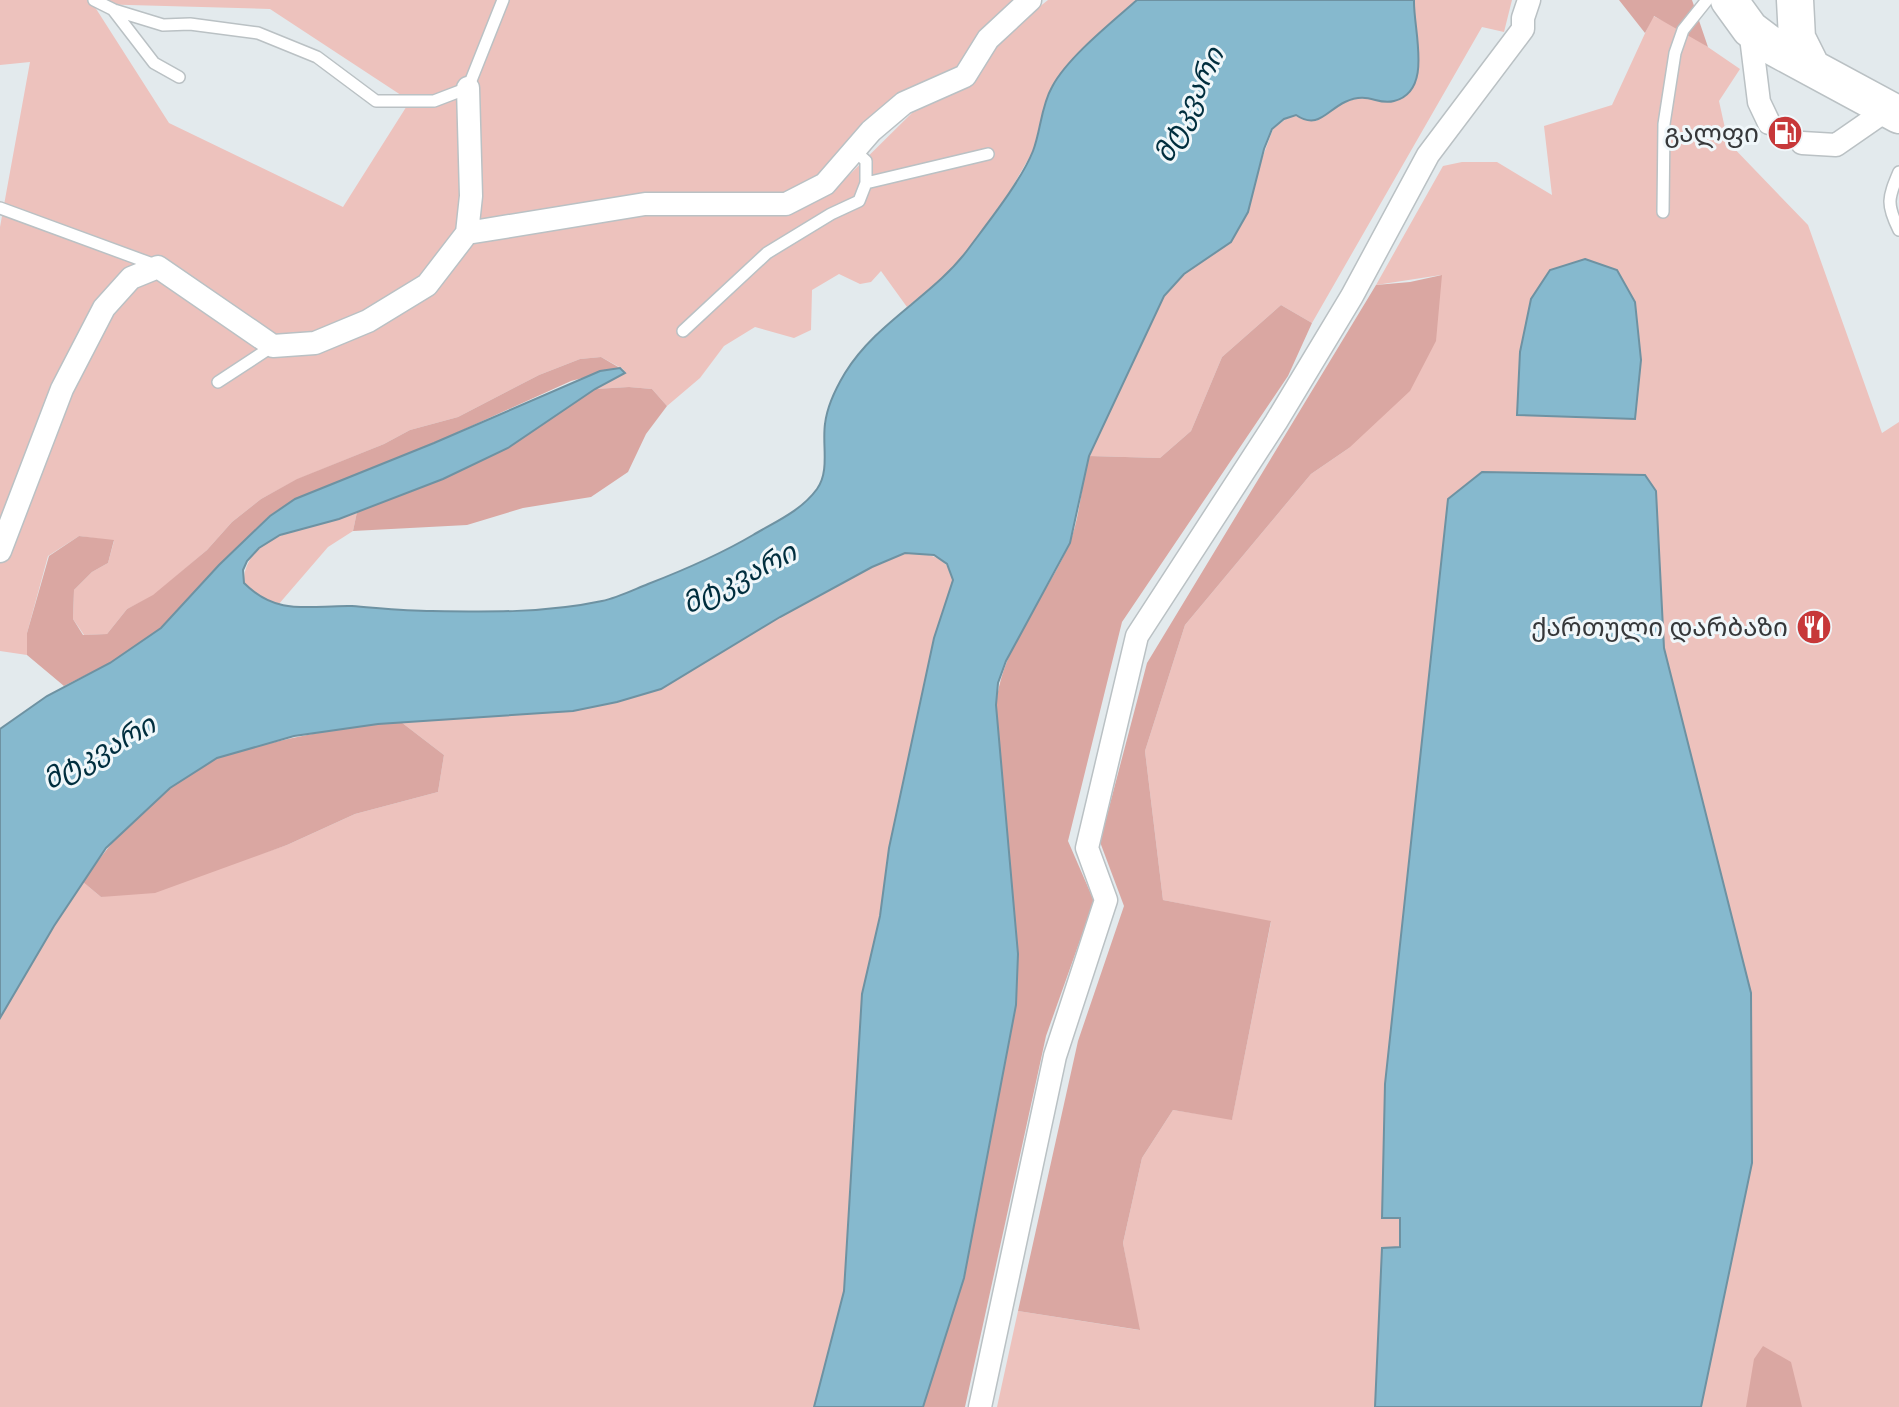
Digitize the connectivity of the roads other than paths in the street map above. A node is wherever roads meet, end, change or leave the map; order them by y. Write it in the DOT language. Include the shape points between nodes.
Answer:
graph roads {
  1 [pos="94,0"];
  2 [pos="503,0"];
  3 [pos="1030,0"];
  4 [pos="1529,0"];
  5 [pos="1707,0"];
  6 [pos="1729,0"];
  7 [pos="1795,0"];
  8 [pos="114,10"];
  9 [pos="1750,29"];
  10 [pos="1812,68"];
  11 [pos="179,77"];
  12 [pos="468,88"];
  13 [pos="1894,107"];
  14 [pos="1769,123"];
  15 [pos="1802,143"];
  16 [pos="854,150"];
  17 [pos="988,154"];
  18 [pos="1899,172"];
  19 [pos="866,183"];
  20 [pos="0,208"];
  21 [pos="1663,212"];
  22 [pos="1899,230"];
  23 [pos="467,233"];
  24 [pos="158,267"];
  25 [pos="683,331"];
  26 [pos="273,346"];
  27 [pos="218,382"];
  28 [pos="0,551"];
  29 [pos="980,1407"];
  1 -- 8 [label="lane"];
  2 -- 12 [label="lane"];
  3 -- 16 [label="street" via="988,39 965,76 904,103"];
  4 -- 29 [label="street" via="1523,29 1428,155 1276,422 1137,636 1087,848 1106,900 1055,1056"];
  5 -- 21 [label="lane" via="1683,30 1675,53 1664,124"];
  6 -- 9 [label="main road"];
  7 -- 10 [label="main road" via="1797,38"];
  8 -- 11 [label="lane" via="154,63"];
  8 -- 12 [label="lane" via="163,25 258,33 317,57 376,101 434,101"];
  9 -- 10 [label="main road"];
  9 -- 14 [label="street" via="1759,102"];
  10 -- 13 [label="main road"];
  12 -- 23 [label="street"];
  13 -- 15 [label="street" via="1836,145"];
  16 -- 19 [label="lane" via="866,161"];
  16 -- 23 [label="street" via="825,184 786,204 645,204"];
  17 -- 19 [label="lane"];
  18 -- 22 [label="lane" via="1889,209"];
  19 -- 25 [label="lane" via="859,201 767,253"];
  20 -- 24 [label="lane"];
  23 -- 26 [label="street" via="427,285 368,321 315,343"];
  24 -- 26 [label="street"];
  24 -- 28 [label="street" via="131,278 104,308 62,389"];
  26 -- 27 [label="lane"];
}
